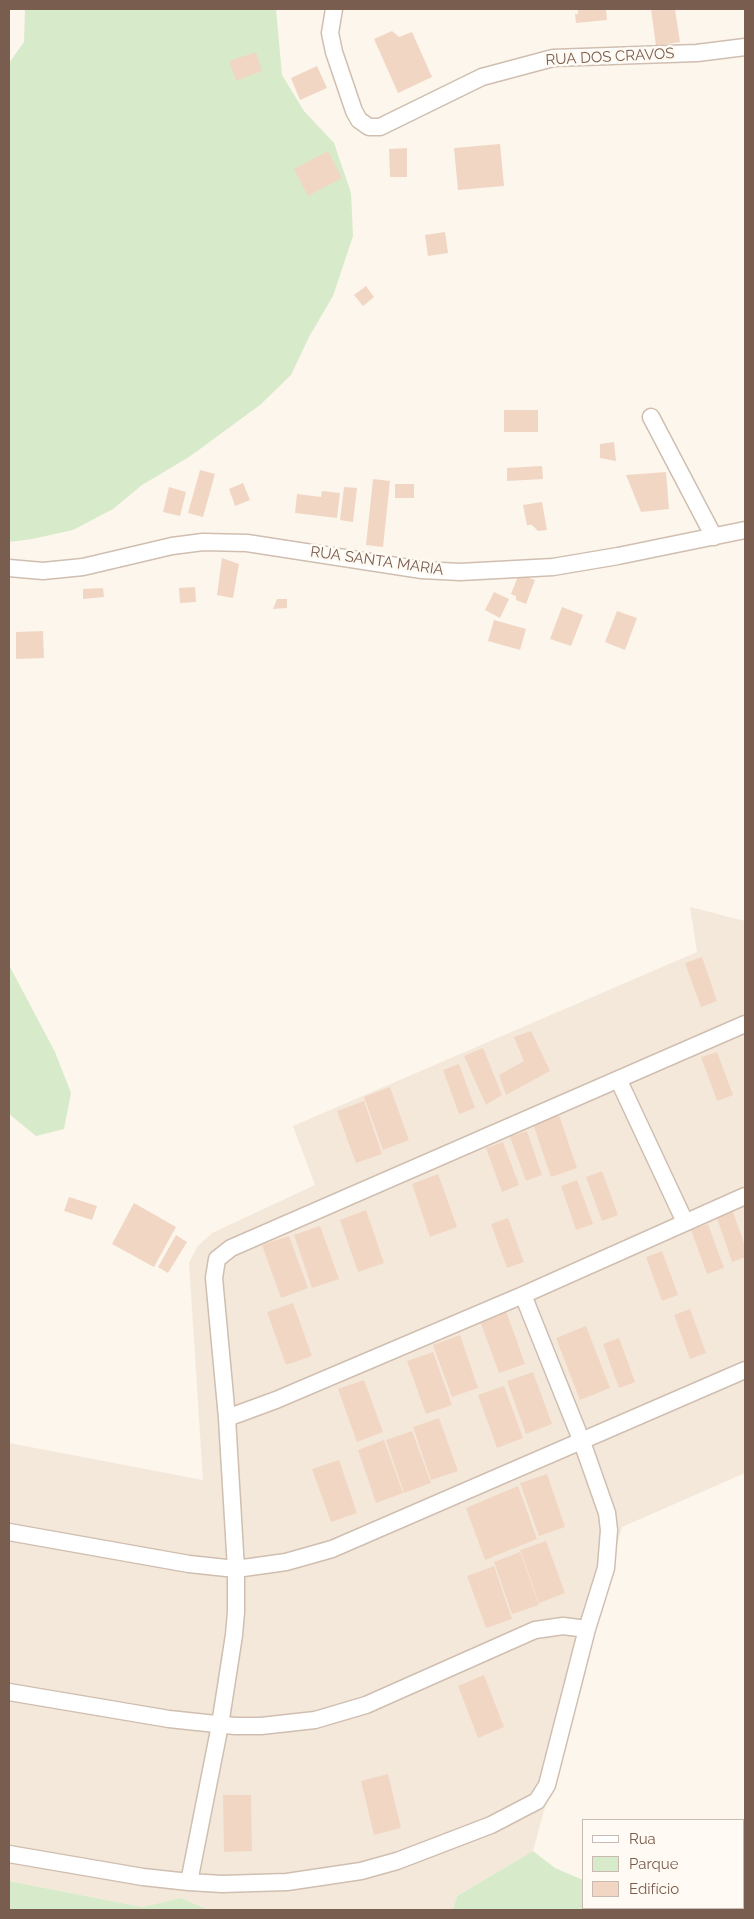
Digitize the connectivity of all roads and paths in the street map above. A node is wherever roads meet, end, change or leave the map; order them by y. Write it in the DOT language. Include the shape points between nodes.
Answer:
graph roads {
  1 [pos="334,9"];
  2 [pos="745,47"];
  3 [pos="651,417"];
  4 [pos="745,530"];
  5 [pos="714,537"];
  6 [pos="9,568"];
  7 [pos="745,1024"];
  8 [pos="618,1081"];
  9 [pos="745,1196"];
  10 [pos="685,1222"];
  11 [pos="523,1295"];
  12 [pos="745,1370"];
  13 [pos="227,1418"];
  14 [pos="582,1442"];
  15 [pos="9,1532"];
  16 [pos="236,1569"];
  17 [pos="587,1629"];
  18 [pos="9,1692"];
  19 [pos="220,1725"];
  20 [pos="9,1854"];
  21 [pos="189,1882"];
  1 -- 2 [label="street, RUA DOS CRAVOS" via="330,33 334,52 354,111 359,120 369,127 380,127 482,77 553,58 697,53"];
  3 -- 5 [label="street"];
  4 -- 5 [label="street, RUA SANTA MARIA"];
  5 -- 6 [label="street, RUA SANTA MARIA" via="553,567 460,572 422,570 247,543 203,542 83,567 42,571"];
  7 -- 8 [label="street"];
  8 -- 10 [label="street"];
  8 -- 13 [label="street" via="222,1254 214,1265 214,1278"];
  9 -- 10 [label="street"];
  10 -- 11 [label="street"];
  11 -- 13 [label="street"];
  11 -- 14 [label="street"];
  12 -- 14 [label="street"];
  13 -- 16 [label="street"];
  14 -- 16 [label="street" via="332,1548 286,1562"];
  14 -- 17 [label="street" via="610,1530 606,1568"];
  15 -- 16 [label="street" via="189,1564"];
  16 -- 19 [label="street" via="234,1635"];
  17 -- 19 [label="street" via="563,1626 535,1630 391,1695 315,1720 261,1726"];
  17 -- 21 [label="street" via="547,1785 537,1801 491,1825 429,1850 362,1870 287,1882"];
  18 -- 19 [label="street"];
  19 -- 21 [label="street"];
  20 -- 21 [label="street"];
}
